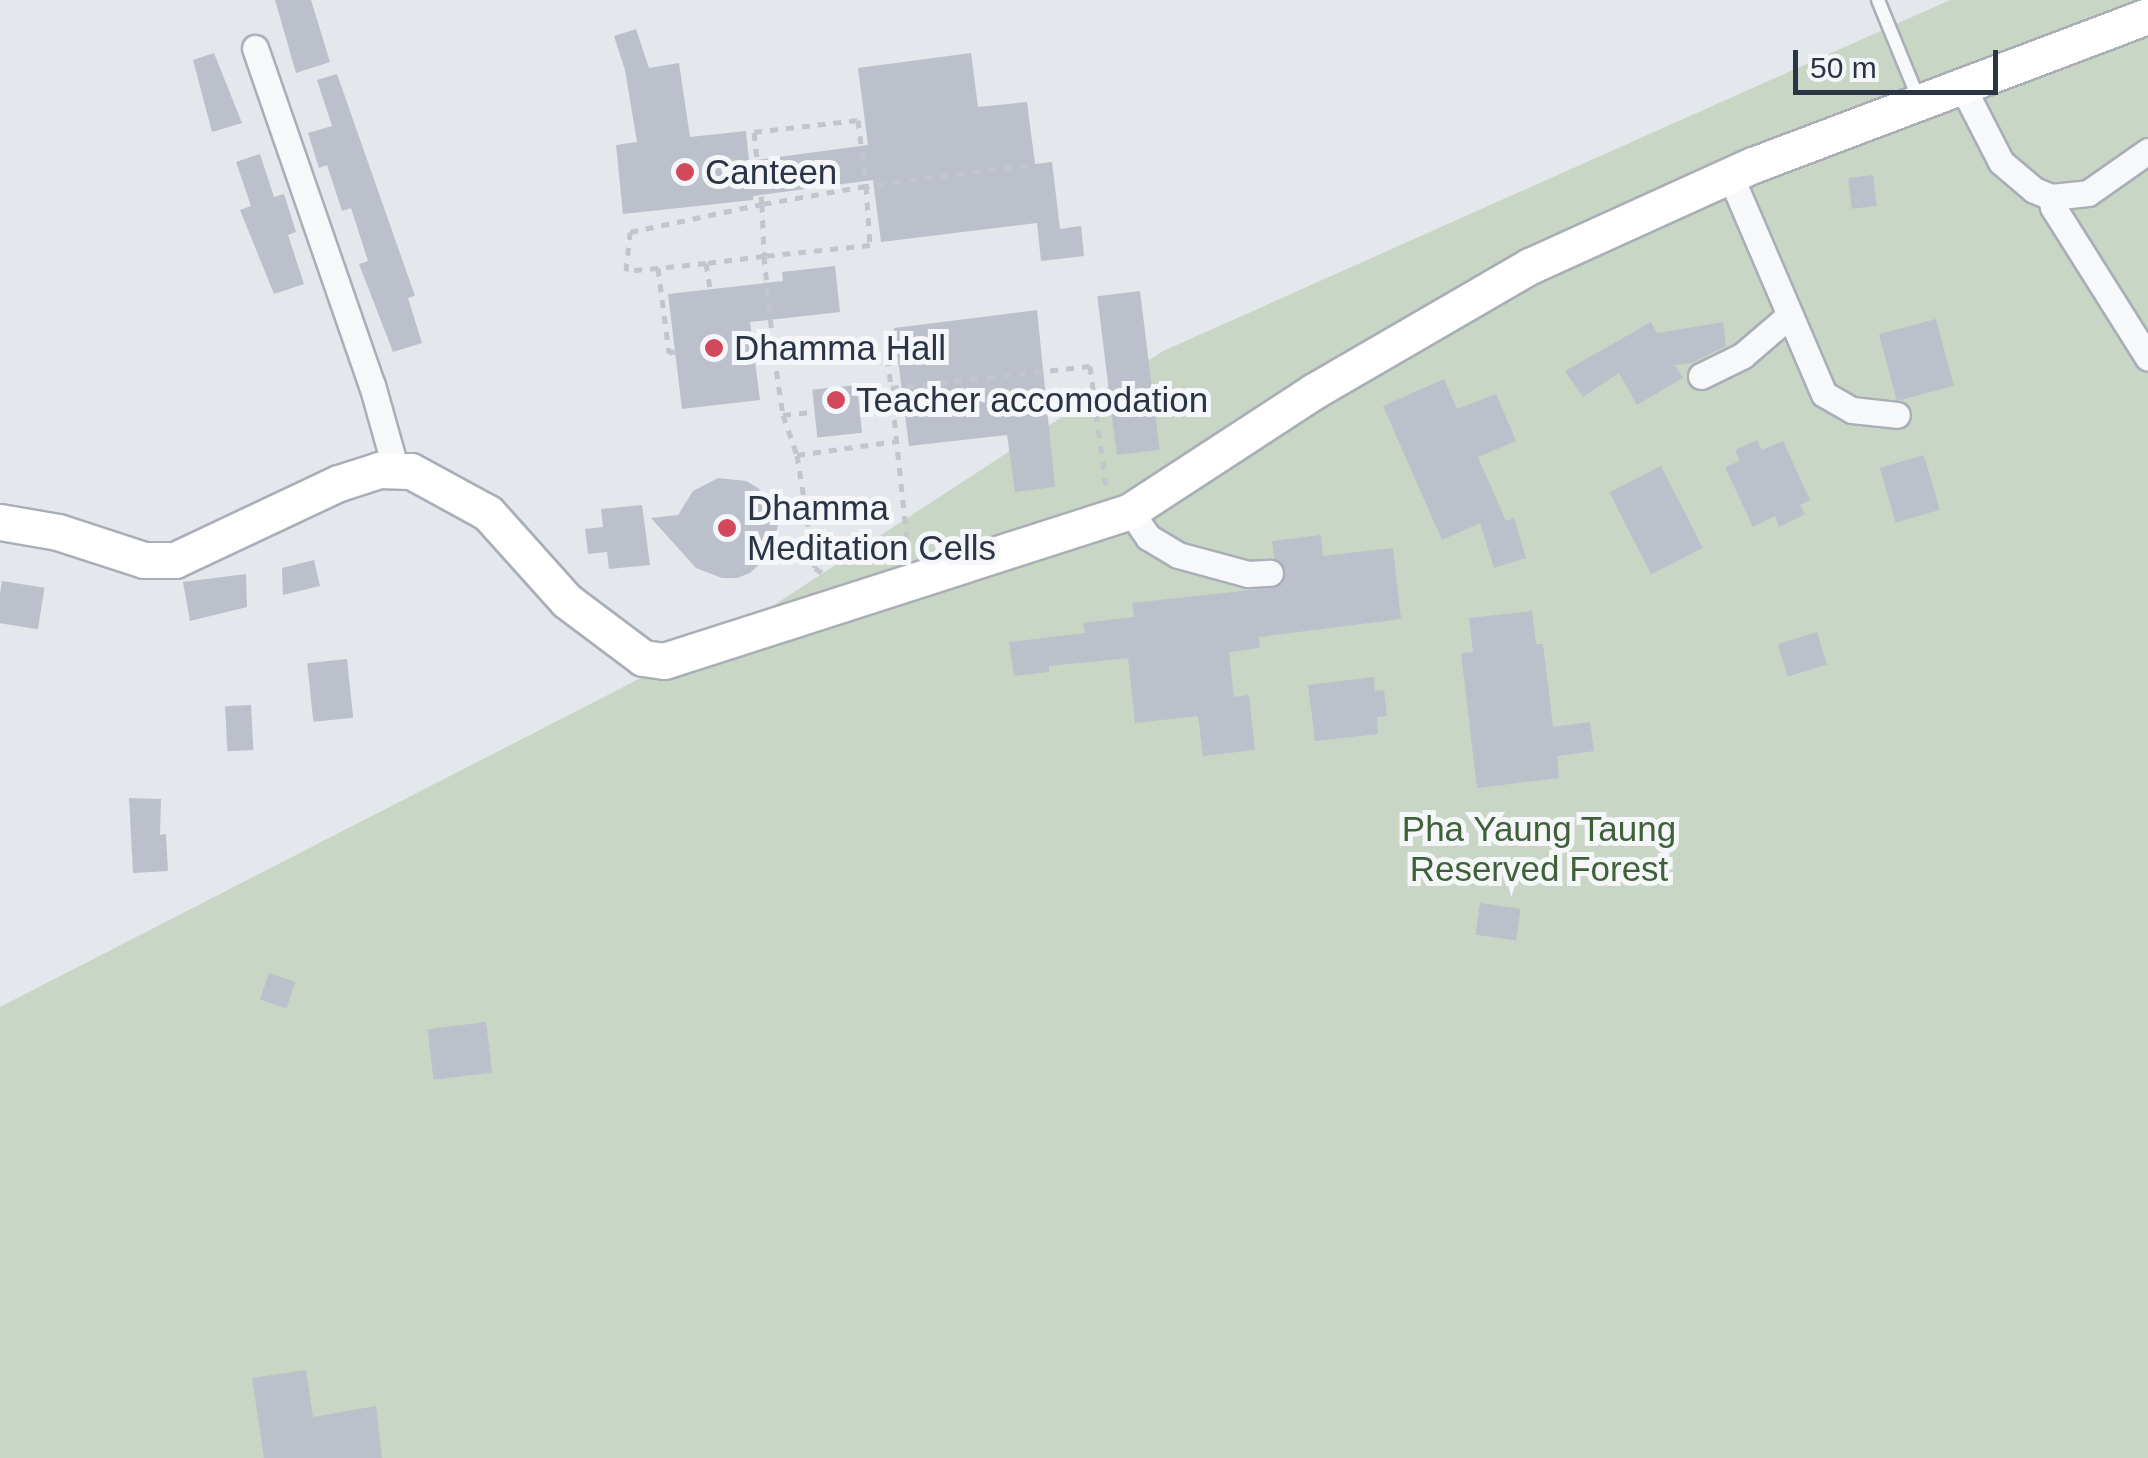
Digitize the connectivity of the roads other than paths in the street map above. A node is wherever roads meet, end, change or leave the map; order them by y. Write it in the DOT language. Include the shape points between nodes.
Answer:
graph roads {
  1 [pos="1878,0"];
  2 [pos="2148,16"];
  3 [pos="255,48"];
  4 [pos="1962,86"];
  5 [pos="1920,102"];
  6 [pos="2148,151"];
  7 [pos="1730,175"];
  8 [pos="2051,197"];
  9 [pos="1790,315"];
  10 [pos="2148,358"];
  11 [pos="1701,376"];
  12 [pos="1897,415"];
  13 [pos="394,467"];
  14 [pos="1119,506"];
  15 [pos="0,522"];
  16 [pos="1270,573"];
  1 -- 5 [label="lane"];
  2 -- 4 [label="street"];
  3 -- 13 [label="street"];
  4 -- 5 [label="street"];
  4 -- 8 [label="street" via="2001,162"];
  5 -- 7 [label="street"];
  6 -- 8 [label="street" via="2088,193"];
  7 -- 9 [label="street"];
  7 -- 14 [label="street" via="1530,266"];
  8 -- 10 [label="street"];
  9 -- 11 [label="street" via="1742,356"];
  9 -- 12 [label="street" via="1824,394 1852,410"];
  13 -- 14 [label="street" via="488,513 567,601 643,658 664,661"];
  13 -- 15 [label="street" via="340,483 175,560 144,560 58,532"];
  14 -- 16 [label="street" via="1148,537 1178,555 1248,574"];
}
